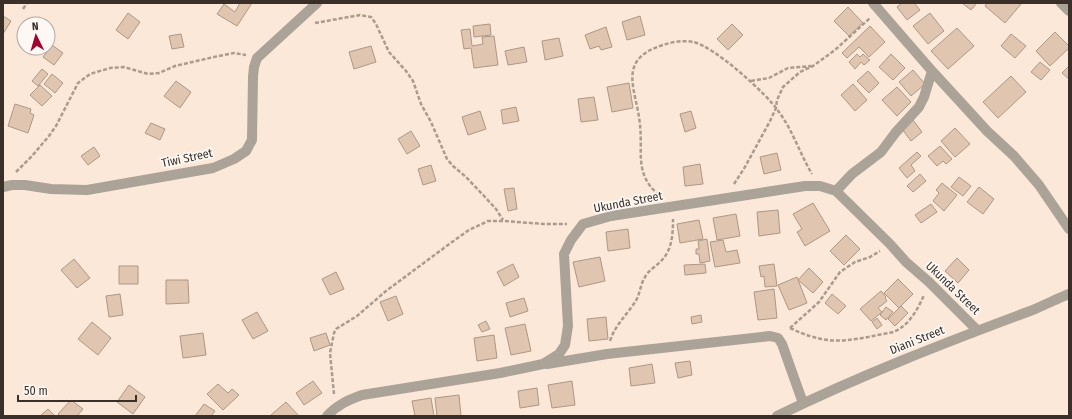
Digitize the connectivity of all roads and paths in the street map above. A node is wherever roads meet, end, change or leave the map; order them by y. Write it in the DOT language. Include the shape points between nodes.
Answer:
graph roads {
  1 [pos="27,3"];
  2 [pos="317,3"];
  3 [pos="1061,3"];
  4 [pos="876,6"];
  5 [pos="22,9"];
  6 [pos="1069,11"];
  7 [pos="315,23"];
  8 [pos="257,58"];
  9 [pos="813,66"];
  10 [pos="932,71"];
  11 [pos="751,81"];
  12 [pos="776,108"];
  13 [pos="13,175"];
  14 [pos="820,186"];
  15 [pos="3,187"];
  16 [pos="836,191"];
  17 [pos="724,198"];
  18 [pos="673,206"];
  19 [pos="504,221"];
  20 [pos="583,224"];
  21 [pos="1069,229"];
  22 [pos="890,244"];
  23 [pos="929,282"];
  24 [pos="1069,294"];
  25 [pos="790,328"];
  26 [pos="977,330"];
  27 [pos="778,338"];
  28 [pos="607,354"];
  29 [pos="543,364"];
  30 [pos="803,403"];
  31 [pos="330,412"];
  32 [pos="777,416"];
  1 -- 5 [label="path"];
  2 -- 8 [label="street"];
  3 -- 6 [label="street"];
  4 -- 9 [label="path" via="835,50"];
  4 -- 10 [label="street"];
  7 -- 19 [label="path" via="360,15 371,17 389,52 413,81 447,159 485,197"];
  8 -- 13 [label="path" via="244,54 228,54 148,74 124,67 90,74 78,82 49,136"];
  8 -- 15 [label="street, Tiwi Street" via="253,77 252,140 246,151 234,159 213,168 87,190 25,185"];
  9 -- 11 [label="path" via="788,68 769,78"];
  9 -- 12 [label="path" via="800,72 783,87"];
  10 -- 16 [label="street" via="919,107 881,152 852,174"];
  10 -- 21 [label="street" via="987,131 1014,156 1039,185"];
  11 -- 12 [label="path"];
  11 -- 18 [label="path" via="718,55 693,42 673,42 652,49 639,58 632,68 640,126 640,160 643,175 655,192"];
  12 -- 14 [label="path"];
  12 -- 17 [label="path" via="745,167"];
  14 -- 16 [label="street, Ukunda Street"];
  14 -- 17 [label="street, Ukunda Street"];
  16 -- 22 [label="street, Ukunda Street"];
  17 -- 18 [label="street, Ukunda Street"];
  18 -- 20 [label="street, Ukunda Street" via="611,216"];
  18 -- 28 [label="path" via="673,233 667,253 645,276 635,302 613,332"];
  19 -- 20 [label="path"];
  19 -- 31 [label="path" via="488,222 469,230 386,291 357,316 336,329 330,353 334,388"];
  20 -- 29 [label="street, Ukunda Street" via="564,254 568,326 564,345 559,354"];
  22 -- 23 [label="street, Ukunda Street"];
  22 -- 25 [label="path" via="870,257 847,266 820,302"];
  23 -- 25 [label="path" via="911,318 892,332 847,341 808,336"];
  23 -- 26 [label="street, Ukunda Street"];
  24 -- 26 [label="street, Diani Street"];
  25 -- 27 [label="path"];
  26 -- 30 [label="street, Diani Street"];
  27 -- 28 [label="street" via="755,337"];
  27 -- 30 [label="street"];
  28 -- 29 [label="street"];
  29 -- 31 [label="street, Ukunda Street" via="362,395 347,400"];
  30 -- 32 [label="street, Diani Street"];
}
